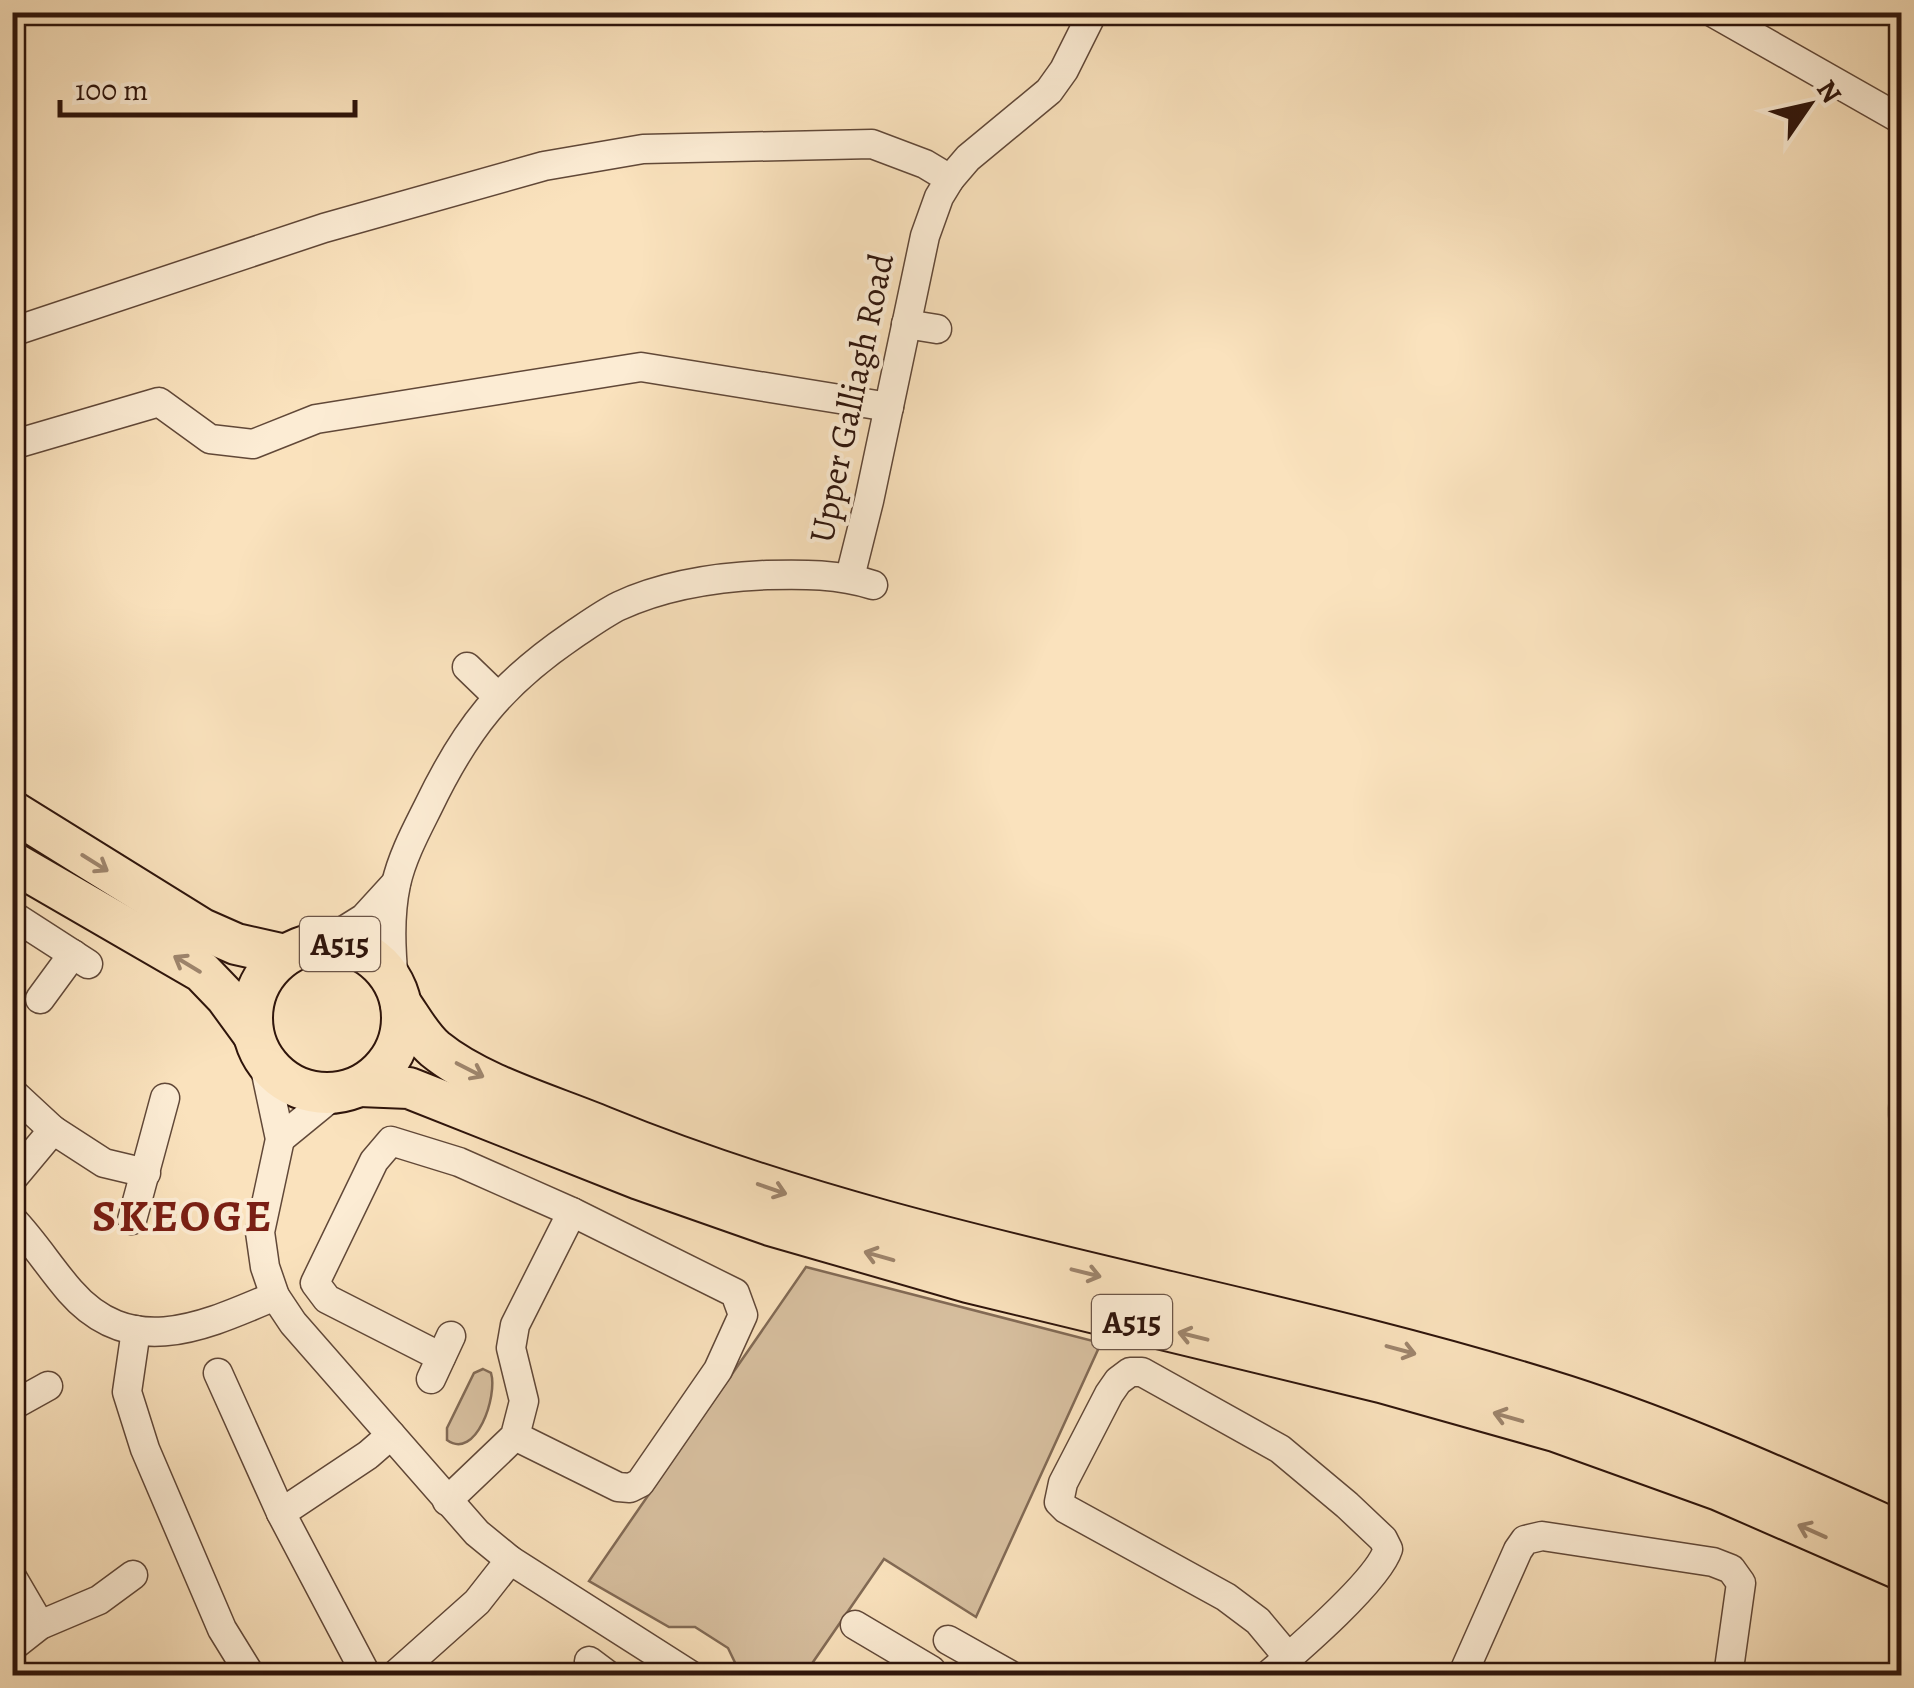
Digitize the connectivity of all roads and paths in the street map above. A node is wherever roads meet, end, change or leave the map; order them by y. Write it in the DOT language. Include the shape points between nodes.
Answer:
graph roads {
  1 [pos="1093,12"];
  2 [pos="1712,12"];
  3 [pos="1902,120"];
  4 [pos="950,179"];
  5 [pos="906,324"];
  6 [pos="936,329"];
  7 [pos="12,332"];
  8 [pos="889,407"];
  9 [pos="12,445"];
  10 [pos="466,667"];
  11 [pos="498,696"];
  12 [pos="12,811"];
  13 [pos="12,862"];
  14 [pos="396,884"];
  15 [pos="12,915"];
  16 [pos="324,942"];
  17 [pos="285,955"];
  18 [pos="398,993"];
  19 [pos="40,998"];
  20 [pos="258,1047"];
  21 [pos="348,1090"];
  22 [pos="12,1092"];
  23 [pos="165,1098"];
  24 [pos="53,1130"];
  25 [pos="280,1138"];
  26 [pos="146,1173"];
  27 [pos="12,1179"];
  28 [pos="572,1212"];
  29 [pos="12,1219"];
  30 [pos="132,1220"];
  31 [pos="275,1296"];
  32 [pos="136,1330"];
  33 [pos="441,1357"];
  34 [pos="231,1383"];
  35 [pos="48,1386"];
  36 [pos="12,1406"];
  37 [pos="390,1436"];
  38 [pos="515,1436"];
  39 [pos="447,1500"];
  40 [pos="281,1513"];
  41 [pos="1902,1533"];
  42 [pos="510,1560"];
  43 [pos="1902,1570"];
  44 [pos="133,1574"];
  45 [pos="12,1577"];
  46 [pos="40,1624"];
  47 [pos="855,1625"];
  48 [pos="12,1646"];
  49 [pos="1278,1666"];
  50 [pos="930,1673"];
  51 [pos="251,1676"];
  52 [pos="367,1676"];
  53 [pos="394,1676"];
  54 [pos="692,1676"];
  55 [pos="1012,1676"];
  56 [pos="1462,1676"];
  57 [pos="1728,1676"];
  1 -- 4 [label="street, Upper Galliagh Road" via="1049,91"];
  2 -- 3 [label="street"];
  4 -- 5 [label="street, Upper Galliagh Road" via="925,236"];
  4 -- 7 [label="street" via="872,144 643,149 544,166 324,228"];
  5 -- 6 [label="street"];
  5 -- 8 [label="street, Upper Galliagh Road"];
  8 -- 9 [label="street" via="640,367 316,419 253,444 210,439 159,402"];
  8 -- 11 [label="street, Upper Galliagh Road" via="862,581 745,576 656,593 582,629"];
  10 -- 11 [label="street"];
  11 -- 14 [label="street, Upper Galliagh Road" via="447,767"];
  12 -- 17 [label="highway, A515, one-way" via="202,929"];
  20 -- 13 [label="highway, A515, one-way" via="202,972"];
  14 -- 16 [label="street, Upper Galliagh Road" via="364,918"];
  14 -- 18 [label="street, Upper Galliagh Road" via="390,936"];
  15 -- 19 [label="street" via="81,959"];
  16 -- 17 [label="highway, A515"];
  16 -- 18 [label="highway, A515" via="364,952"];
  17 -- 20 [label="highway, A515" via="257,990 252,1012"];
  18 -- 21 [label="highway, A515" via="402,1028 395,1052 380,1072"];
  18 -- 41 [label="highway, A515, one-way" via="432,1046 462,1068 690,1160 984,1249 1566,1396 1732,1456"];
  20 -- 21 [label="highway, A515" via="277,1075 294,1086 314,1093"];
  20 -- 25 [label="street"];
  21 -- 25 [label="street"];
  43 -- 21 [label="highway, A515, one-way" via="1719,1490 1556,1431 770,1225 409,1088"];
  22 -- 24 [label="street"];
  23 -- 26 [label="street"];
  24 -- 26 [label="street" via="104,1163"];
  24 -- 27 [label="street"];
  25 -- 31 [label="street" via="260,1232"];
  26 -- 30 [label="street"];
  28 -- 33 [label="street" via="459,1162 391,1141 374,1161 314,1283 327,1299"];
  28 -- 38 [label="street" via="515,1325 511,1348 524,1401"];
  28 -- 38 [label="street" via="735,1293 743,1315 718,1370 640,1483 618,1487"];
  29 -- 32 [label="street" via="104,1322"];
  31 -- 32 [label="street" via="207,1325 156,1334"];
  31 -- 37 [label="street" via="304,1340"];
  32 -- 51 [label="street" via="127,1392 145,1450 222,1629"];
  34 -- 40 [label="street"];
  35 -- 36 [label="street"];
  37 -- 39 [label="street"];
  37 -- 40 [label="street"];
  38 -- 39 [label="street"];
  39 -- 42 [label="street"];
  40 -- 52 [label="street"];
  42 -- 53 [label="street" via="477,1602"];
  42 -- 54 [label="street"];
  44 -- 46 [label="street" via="99,1600"];
  45 -- 46 [label="street"];
  46 -- 48 [label="street"];
  47 -- 50 [label="street"];
  49 -- 49 [label="street" via="1385,1560 1388,1548 1280,1449 1142,1372 1130,1372 1109,1394 1059,1502 1226,1597 1258,1621"];
  50 -- 55 [label="street" via="953,1631"];
  56 -- 57 [label="street" via="1518,1550 1542,1536 1731,1570 1741,1596"];
}
